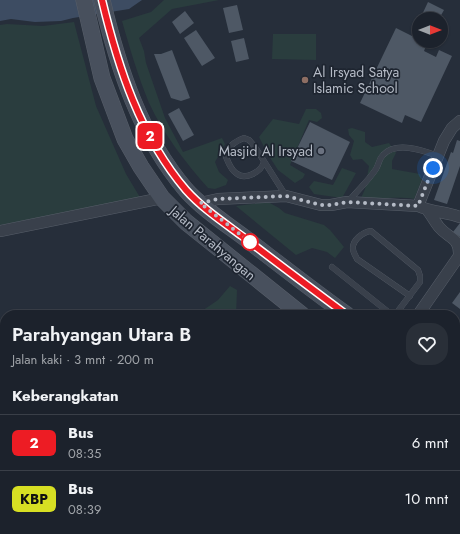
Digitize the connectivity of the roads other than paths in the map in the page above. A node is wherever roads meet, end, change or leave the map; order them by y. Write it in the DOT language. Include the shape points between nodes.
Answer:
graph roads {
  1 [pos="84,0"];
  2 [pos="102,0"];
  3 [pos="460,121"];
  4 [pos="438,156"];
  5 [pos="264,162"];
  6 [pos="187,191"];
  7 [pos="286,196"];
  8 [pos="166,202"];
  9 [pos="347,202"];
  10 [pos="200,203"];
  11 [pos="423,208"];
  12 [pos="460,217"];
  13 [pos="0,231"];
  14 [pos="332,267"];
  15 [pos="410,296"];
  16 [pos="296,310"];
  17 [pos="340,310"];
  18 [pos="386,310"];
  19 [pos="399,310"];
  20 [pos="421,310"];
  1 -- 8 [label="main road, Jalan Parahyangan" via="102,78 125,139"];
  2 -- 6 [label="main road, Jalan Parahyangan" via="113,46 137,111 151,139"];
  3 -- 4 [label="street" via="452,128"];
  4 -- 9 [label="lane" via="418,148 388,150 381,156 376,169"];
  4 -- 11 [label="street"];
  5 -- 5 [label="lane" via="258,171 241,176 234,172 226,157 227,150 237,140 244,138 255,147"];
  5 -- 7 [label="lane"];
  6 -- 8 [label="main road"];
  6 -- 10 [label="main road, Jalan Parahyangan"];
  7 -- 9 [label="street" via="321,205"];
  7 -- 10 [label="street" via="218,199"];
  8 -- 13 [label="street"];
  8 -- 16 [label="main road, Jalan Parahyangan" via="202,235"];
  9 -- 11 [label="street"];
  10 -- 17 [label="main road, Jalan Parahyangan"];
  11 -- 12 [label="street"];
  11 -- 20 [label="street" via="460,248 459,256"];
  14 -- 18 [label="lane"];
  15 -- 15 [label="lane" via="420,282 418,270 371,231 359,236 353,247 357,259"];
  15 -- 19 [label="lane"];
}
